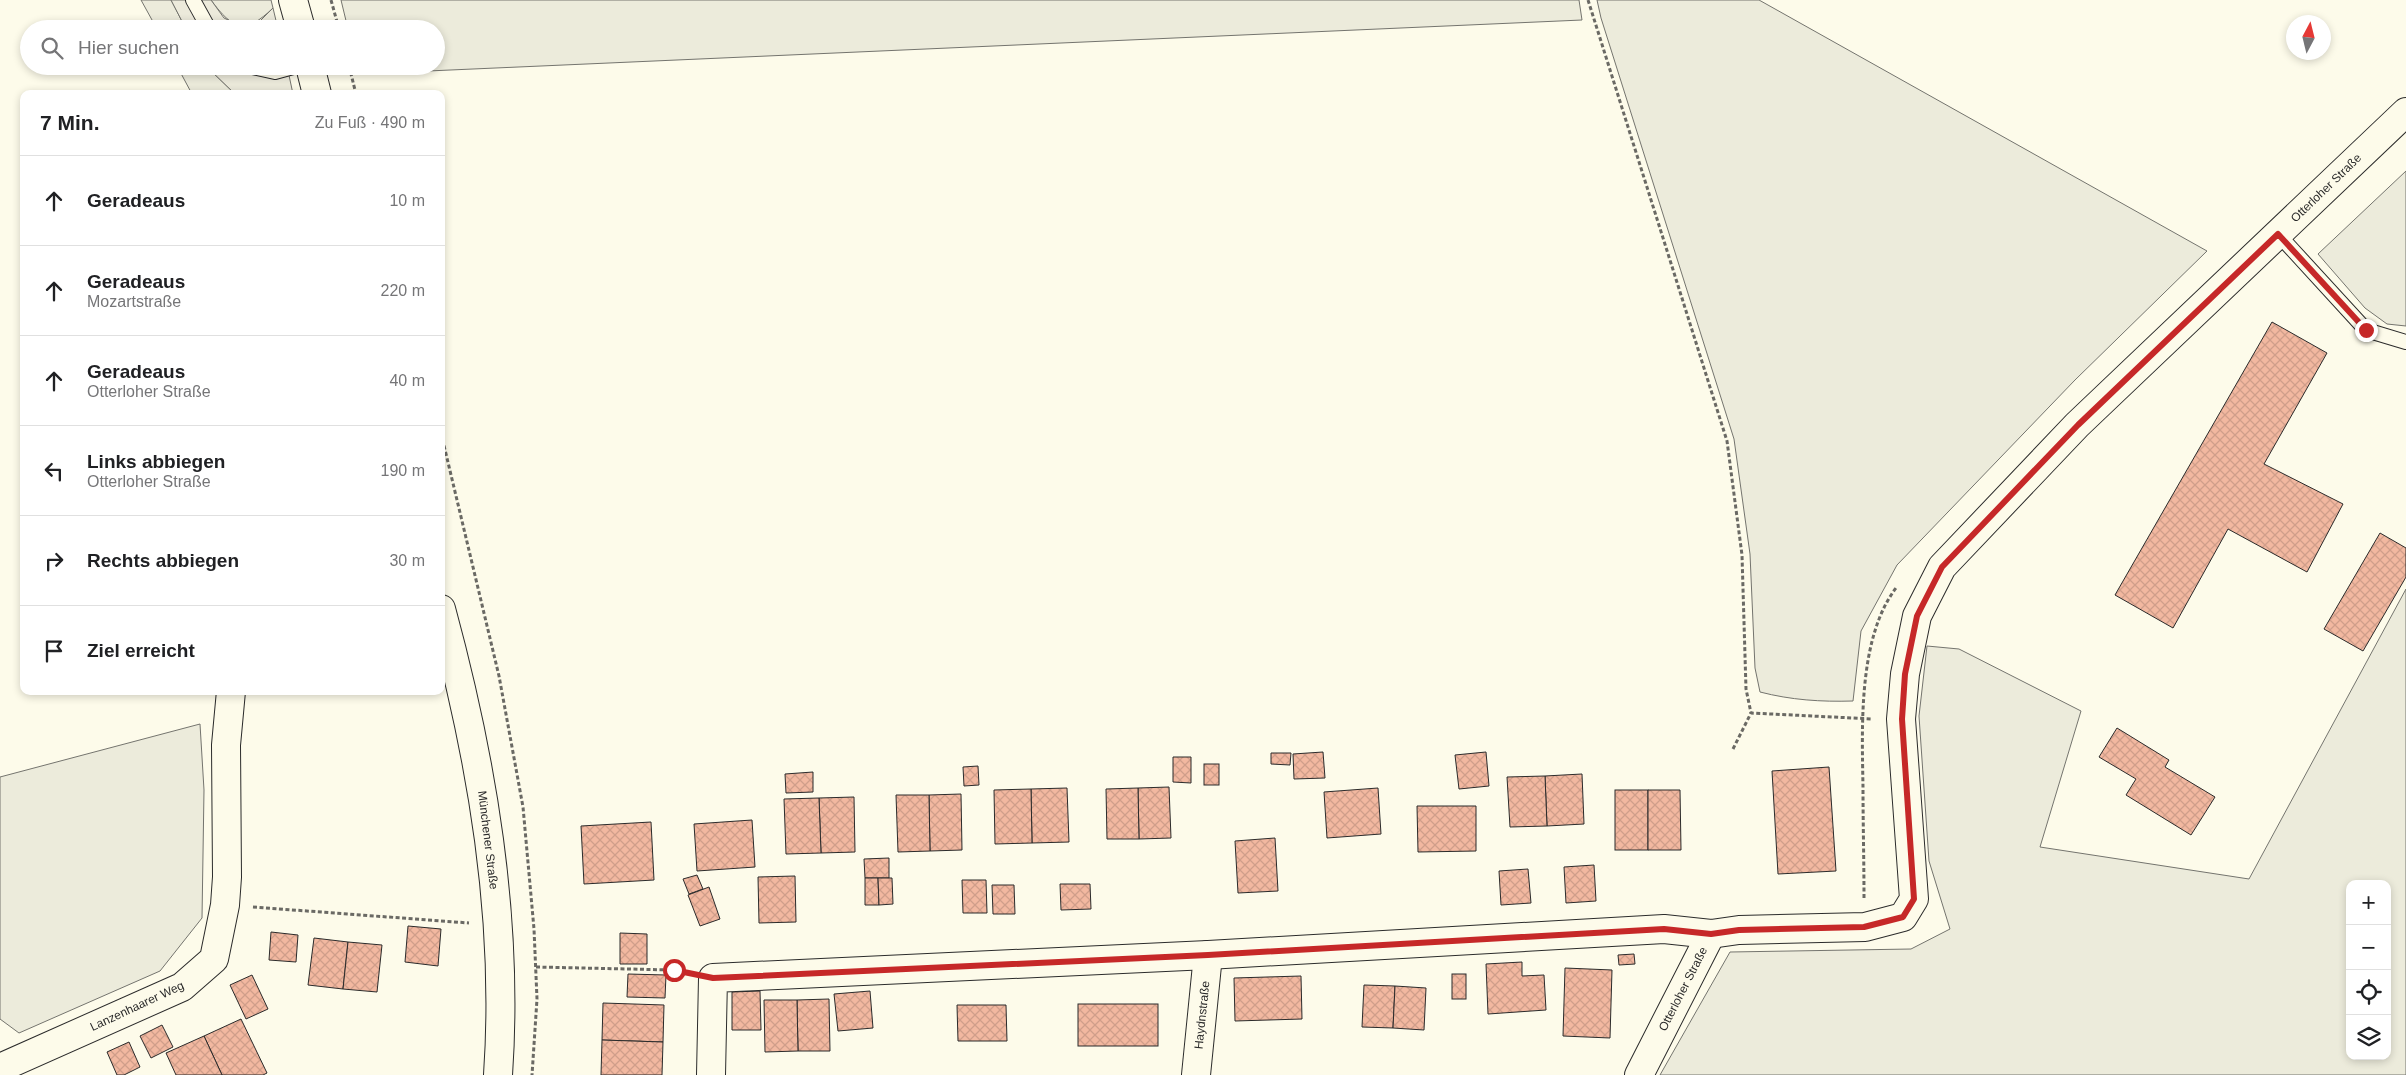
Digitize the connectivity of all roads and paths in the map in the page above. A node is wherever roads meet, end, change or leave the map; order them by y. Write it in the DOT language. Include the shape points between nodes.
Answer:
graph roads {
  1 [pos="194,0"];
  2 [pos="293,0"];
  3 [pos="331,0"];
  4 [pos="1588,0"];
  5 [pos="204,20"];
  6 [pos="299,20"];
  7 [pos="337,20"];
  8 [pos="312,75"];
  9 [pos="351,75"];
  10 [pos="316,90"];
  11 [pos="355,90"];
  12 [pos="2406,112"];
  13 [pos="2278,234"];
  14 [pos="2406,342"];
  15 [pos="445,449"];
  16 [pos="445,624"];
  17 [pos="230,695"];
  18 [pos="1751,713"];
  19 [pos="1733,749"];
  20 [pos="225,905"];
  21 [pos="459,922"];
  22 [pos="1864,927"];
  23 [pos="1711,934"];
  24 [pos="1208,955"];
  25 [pos="536,967"];
  26 [pos="713,978"];
  27 [pos="0,1068"];
  28 [pos="498,1075"];
  29 [pos="532,1075"];
  30 [pos="711,1075"];
  31 [pos="1196,1075"];
  32 [pos="1639,1075"];
  1 -- 5 [label="lane"];
  2 -- 6 [label="street"];
  3 -- 7 [label="path"];
  4 -- 18 [label="path" via="1727,441 1742,555 1746,689"];
  8 -- 10 [label="street"];
  9 -- 11 [label="path"];
  12 -- 13 [label="street, Otterloher Straße"];
  13 -- 14 [label="lane" via="2366,330"];
  13 -- 22 [label="street, Otterloher Straße" via="2078,425 1942,567 1917,616 1905,674 1902,719 1914,899 1903,917"];
  15 -- 25 [label="path" via="500,676 521,797"];
  16 -- 28 [label="street, Münchener Straße" via="486,809 500,964"];
  17 -- 20 [label="street, Lanzenhaarer Weg" via="226,745"];
  18 -- 19 [label="path"];
  18 -- 22 [label="path" via="1862,719"];
  20 -- 21 [label="path"];
  20 -- 27 [label="street, Lanzenhaarer Weg" via="214,959 182,987"];
  22 -- 23 [label="street, Otterloher Straße" via="1739,930"];
  23 -- 24 [label="street" via="1664,929"];
  23 -- 32 [label="street, Otterloher Straße"];
  24 -- 26 [label="street"];
  24 -- 31 [label="street, Haydnstraße"];
  25 -- 26 [label="path" via="674,970"];
  25 -- 29 [label="path"];
  26 -- 30 [label="street"];
}
